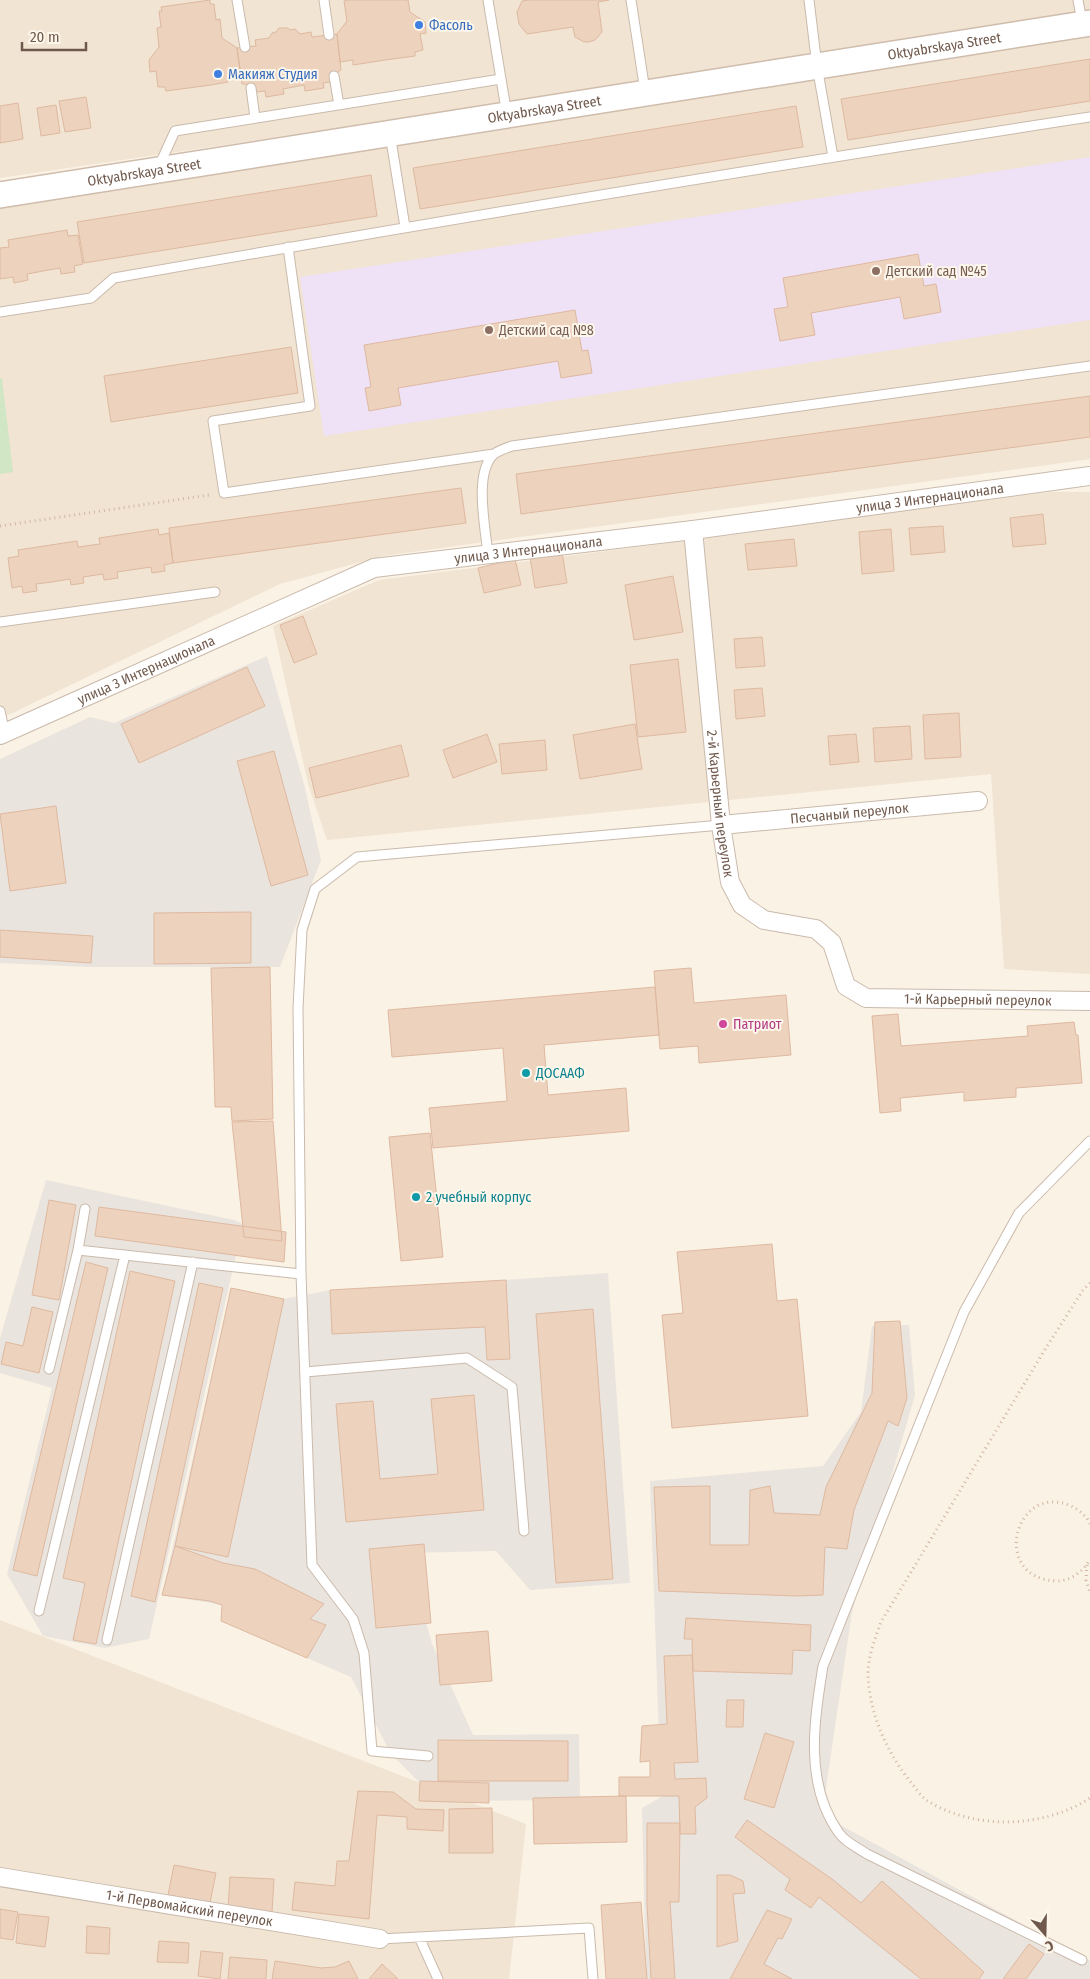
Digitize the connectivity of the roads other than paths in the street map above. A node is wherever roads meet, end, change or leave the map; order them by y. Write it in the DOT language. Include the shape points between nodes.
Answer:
graph roads {
  1 [pos="237,0"];
  2 [pos="324,0"];
  3 [pos="488,0"];
  4 [pos="631,0"];
  5 [pos="809,0"];
  6 [pos="1078,0"];
  7 [pos="1086,24"];
  8 [pos="328,35"];
  9 [pos="245,47"];
  10 [pos="817,66"];
  11 [pos="334,76"];
  12 [pos="501,79"];
  13 [pos="251,88"];
  14 [pos="646,94"];
  15 [pos="339,105"];
  16 [pos="507,116"];
  17 [pos="1090,117"];
  18 [pos="255,118"];
  19 [pos="390,134"];
  20 [pos="833,157"];
  21 [pos="157,171"];
  22 [pos="0,195"];
  23 [pos="405,227"];
  24 [pos="288,247"];
  25 [pos="0,312"];
  26 [pos="1090,366"];
  27 [pos="494,454"];
  28 [pos="1090,476"];
  29 [pos="694,530"];
  30 [pos="488,555"];
  31 [pos="215,592"];
  32 [pos="0,622"];
  33 [pos="0,711"];
  34 [pos="3,735"];
  35 [pos="978,801"];
  36 [pos="721,825"];
  37 [pos="866,998"];
  38 [pos="1090,1001"];
  39 [pos="1090,1141"];
  40 [pos="84,1209"];
  41 [pos="78,1250"];
  42 [pos="125,1255"];
  43 [pos="193,1262"];
  44 [pos="301,1274"];
  45 [pos="49,1369"];
  46 [pos="305,1372"];
  47 [pos="524,1531"];
  48 [pos="40,1611"];
  49 [pos="107,1640"];
  50 [pos="428,1756"];
  51 [pos="0,1877"];
  52 [pos="419,1937"];
  53 [pos="380,1939"];
  54 [pos="1082,1960"];
  55 [pos="438,1979"];
  56 [pos="592,1979"];
  1 -- 9 [label="lane"];
  2 -- 8 [label="lane"];
  3 -- 12 [label="lane"];
  4 -- 14 [label="lane"];
  5 -- 10 [label="lane"];
  6 -- 7 [label="lane"];
  7 -- 10 [label="street, Oktyabrskaya Street"];
  10 -- 14 [label="street, Oktyabrskaya Street"];
  10 -- 20 [label="lane"];
  11 -- 15 [label="lane"];
  12 -- 15 [label="lane"];
  12 -- 16 [label="lane"];
  13 -- 18 [label="lane"];
  14 -- 16 [label="street, Oktyabrskaya Street"];
  15 -- 18 [label="lane"];
  16 -- 19 [label="street, Oktyabrskaya Street"];
  17 -- 20 [label="lane"];
  18 -- 21 [label="lane" via="175,131"];
  19 -- 21 [label="street, Oktyabrskaya Street"];
  19 -- 23 [label="lane"];
  20 -- 23 [label="lane"];
  21 -- 22 [label="street, Oktyabrskaya Street"];
  23 -- 24 [label="lane"];
  24 -- 25 [label="lane" via="114,278 90,298"];
  24 -- 27 [label="lane" via="310,406 213,421 224,493"];
  26 -- 27 [label="lane" via="512,446"];
  27 -- 30 [label="lane" via="484,468 482,486"];
  28 -- 29 [label="street, улица 3 Интернационала"];
  29 -- 30 [label="street, улица 3 Интернационала"];
  29 -- 36 [label="street, 2-й Карьерный переулок"];
  30 -- 34 [label="street, улица 3 Интернационала" via="374,568"];
  31 -- 32 [label="lane"];
  33 -- 34 [label="lane"];
  35 -- 36 [label="street, Песчаный переулок"];
  36 -- 37 [label="street, 2-й Карьерный переулок" via="730,882 742,905 764,920 816,929 832,943 846,986"];
  36 -- 44 [label="lane" via="357,857 316,889 302,930 298,1008"];
  37 -- 38 [label="street, 1-й Карьерный переулок"];
  39 -- 54 [label="lane" via="1019,1213 964,1312 823,1666 815,1720 814,1768 828,1813 840,1835 867,1854"];
  40 -- 41 [label="lane"];
  41 -- 42 [label="lane"];
  41 -- 45 [label="lane"];
  42 -- 43 [label="lane"];
  42 -- 48 [label="lane"];
  43 -- 44 [label="lane"];
  43 -- 49 [label="lane"];
  44 -- 46 [label="lane"];
  46 -- 47 [label="lane" via="467,1358 512,1387"];
  46 -- 50 [label="lane" via="312,1564 353,1619 364,1653 372,1751"];
  51 -- 53 [label="street, 1-й Первомайский переулок"];
  52 -- 53 [label="lane"];
  52 -- 55 [label="lane"];
  52 -- 56 [label="lane" via="590,1928"];
}
